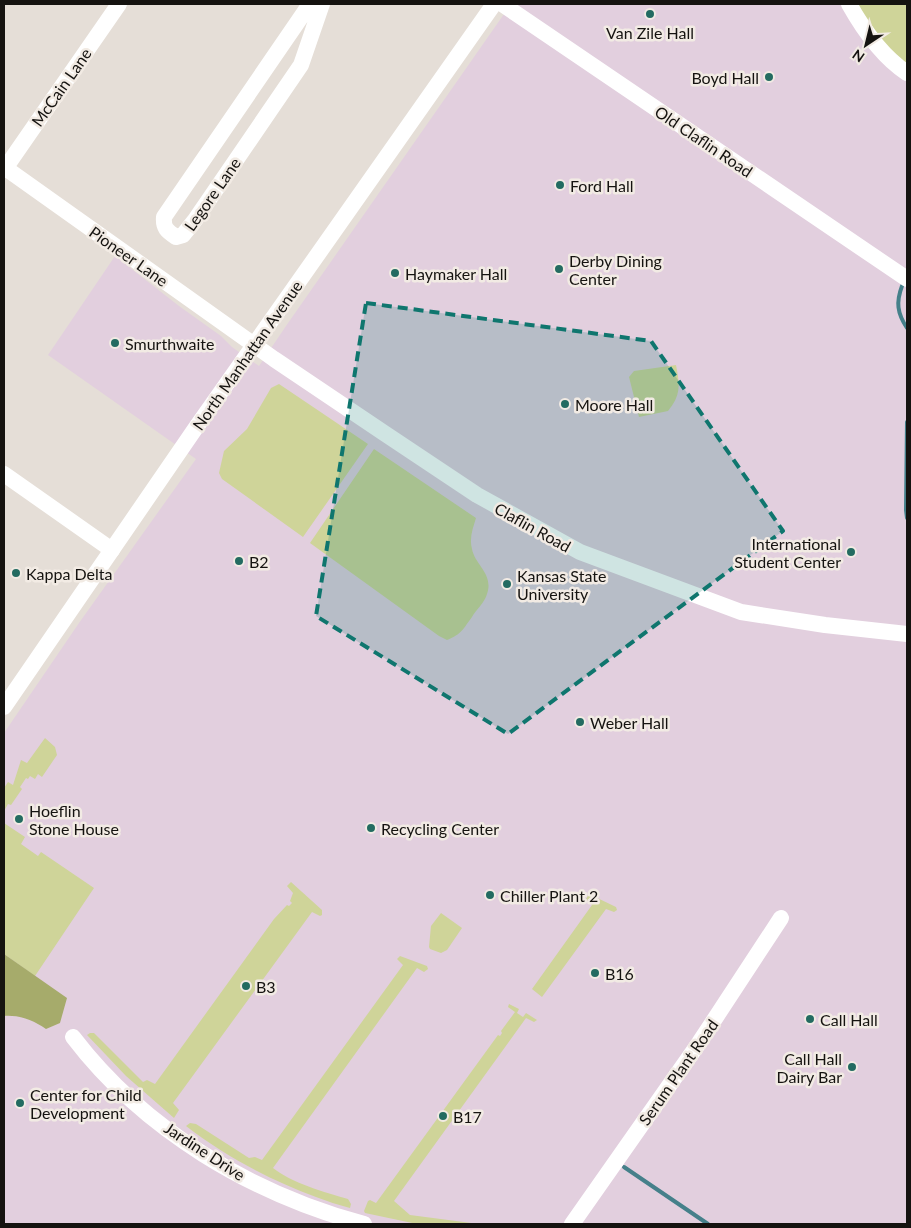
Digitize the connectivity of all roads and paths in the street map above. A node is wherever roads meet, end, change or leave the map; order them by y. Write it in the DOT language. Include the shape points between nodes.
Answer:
graph roads {
  1 [pos="119,4"];
  2 [pos="310,4"];
  3 [pos="322,4"];
  4 [pos="494,4"];
  5 [pos="502,4"];
  6 [pos="849,4"];
  7 [pos="907,72"];
  8 [pos="4,168"];
  9 [pos="907,279"];
  10 [pos="255,344"];
  11 [pos="4,474"];
  12 [pos="112,550"];
  13 [pos="907,634"];
  14 [pos="4,707"];
  15 [pos="781,918"];
  16 [pos="73,1037"];
  17 [pos="364,1224"];
  18 [pos="572,1224"];
  1 -- 8 [label="street, McCain Lane"];
  2 -- 3 [label="street, Legore Lane" via="164,217 163,226 167,232 176,237 183,235 301,65"];
  4 -- 10 [label="street, North Manhattan Avenue"];
  5 -- 9 [label="street, Old Claflin Road"];
  6 -- 7 [label="street" via="858,21 884,52"];
  8 -- 10 [label="street, Pioneer Lane"];
  10 -- 12 [label="street, North Manhattan Avenue"];
  10 -- 13 [label="street, Claflin Road" via="477,495 580,552 740,612"];
  11 -- 12 [label="street"];
  12 -- 14 [label="street, North Manhattan Avenue"];
  15 -- 18 [label="street, Serum Plant Road" via="699,1043"];
  16 -- 17 [label="street, Jardine Drive" via="122,1091 172,1133 225,1167 293,1200"];
}
